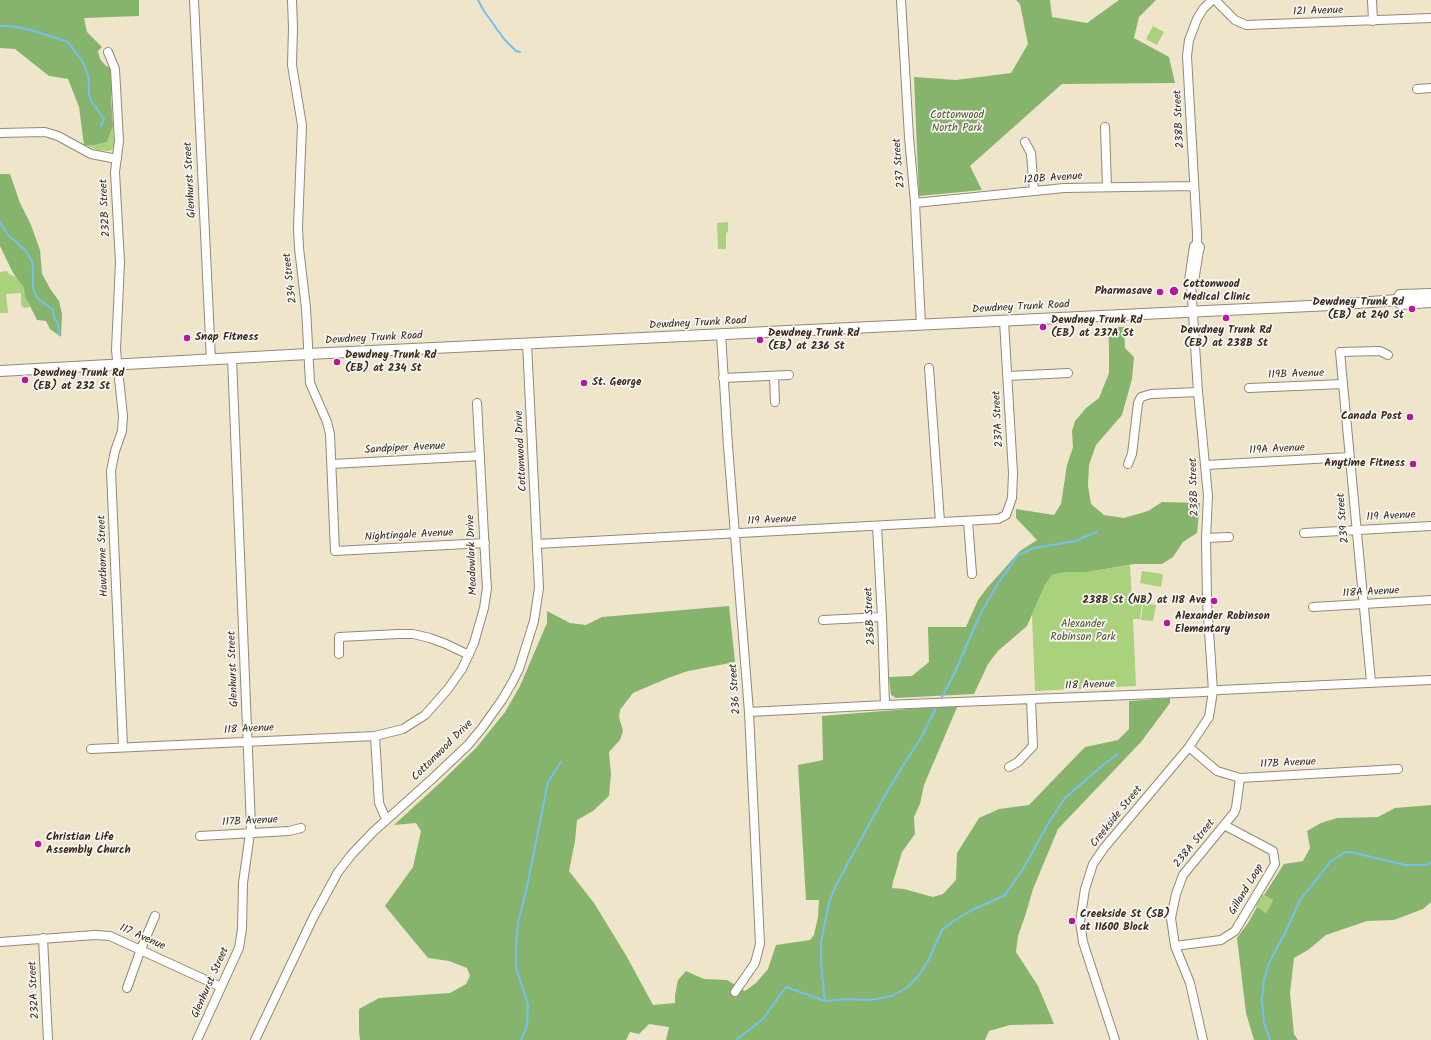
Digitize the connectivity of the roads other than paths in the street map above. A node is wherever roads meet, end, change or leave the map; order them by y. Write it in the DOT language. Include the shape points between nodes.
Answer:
graph roads {
  1 [pos="194,0"];
  2 [pos="292,0"];
  3 [pos="901,0"];
  4 [pos="1214,0"];
  5 [pos="1372,0"];
  6 [pos="1431,18"];
  7 [pos="1373,20"];
  8 [pos="108,52"];
  9 [pos="1431,88"];
  10 [pos="1417,89"];
  11 [pos="1104,127"];
  12 [pos="0,133"];
  13 [pos="1025,142"];
  14 [pos="117,158"];
  15 [pos="1194,186"];
  16 [pos="1107,187"];
  17 [pos="1034,191"];
  18 [pos="915,203"];
  19 [pos="1431,294"];
  20 [pos="1397,300"];
  21 [pos="1431,302"];
  22 [pos="1192,311"];
  23 [pos="1004,320"];
  24 [pos="921,325"];
  25 [pos="721,334"];
  26 [pos="527,343"];
  27 [pos="308,354"];
  28 [pos="1388,355"];
  29 [pos="232,358"];
  30 [pos="211,360"];
  31 [pos="117,365"];
  32 [pos="929,368"];
  33 [pos="0,371"];
  34 [pos="1068,373"];
  35 [pos="789,375"];
  36 [pos="774,376"];
  37 [pos="1008,376"];
  38 [pos="723,378"];
  39 [pos="1343,384"];
  40 [pos="1249,388"];
  41 [pos="1198,392"];
  42 [pos="775,402"];
  43 [pos="477,404"];
  44 [pos="480,456"];
  45 [pos="1350,457"];
  46 [pos="332,464"];
  47 [pos="1128,464"];
  48 [pos="1206,465"];
  49 [pos="1006,514"];
  50 [pos="968,521"];
  51 [pos="940,522"];
  52 [pos="876,526"];
  53 [pos="1431,526"];
  54 [pos="1356,530"];
  55 [pos="735,533"];
  56 [pos="1304,533"];
  57 [pos="1229,537"];
  58 [pos="1206,538"];
  59 [pos="485,543"];
  60 [pos="537,544"];
  61 [pos="335,550"];
  62 [pos="972,574"];
  63 [pos="1431,600"];
  64 [pos="1364,604"];
  65 [pos="1313,607"];
  66 [pos="882,617"];
  67 [pos="823,620"];
  68 [pos="339,654"];
  69 [pos="469,655"];
  70 [pos="1431,680"];
  71 [pos="1371,682"];
  72 [pos="1213,691"];
  73 [pos="1031,699"];
  74 [pos="885,705"];
  75 [pos="749,712"];
  76 [pos="407,728"];
  77 [pos="375,736"];
  78 [pos="248,741"];
  79 [pos="123,747"];
  80 [pos="1189,747"];
  81 [pos="91,749"];
  82 [pos="1009,767"];
  83 [pos="1398,769"];
  84 [pos="1240,778"];
  85 [pos="386,819"];
  86 [pos="1224,825"];
  87 [pos="301,828"];
  88 [pos="250,834"];
  89 [pos="200,836"];
  90 [pos="155,916"];
  91 [pos="43,938"];
  92 [pos="0,942"];
  93 [pos="1175,946"];
  94 [pos="141,949"];
  95 [pos="222,987"];
  96 [pos="127,988"];
  97 [pos="734,992"];
  98 [pos="48,1040"];
  99 [pos="197,1040"];
  100 [pos="255,1040"];
  101 [pos="1116,1040"];
  102 [pos="1203,1040"];
  1 -- 30 [label="street, Glenhurst Street"];
  2 -- 27 [label="street, 234 Street" via="292,65 302,125 298,240"];
  3 -- 18 [label="street, 237 Street"];
  4 -- 7 [label="street, 121 Avenue" via="1235,20 1246,25"];
  4 -- 15 [label="street, 238B Street" via="1203,9 1197,19 1188,50"];
  5 -- 7 [label="street"];
  6 -- 7 [label="street, 121 Avenue"];
  8 -- 14 [label="street, 232B Street" via="116,69 119,141"];
  9 -- 10 [label="street"];
  11 -- 16 [label="street"];
  12 -- 14 [label="street" via="45,132 58,136 91,154"];
  13 -- 17 [label="street" via="1031,153"];
  14 -- 31 [label="street, 232B Street" via="115,172 120,262"];
  15 -- 16 [label="street, 120B Avenue"];
  15 -- 22 [label="street, 238B Street" via="1197,244 1194,246 1189,272"];
  16 -- 17 [label="street, 120B Avenue"];
  17 -- 18 [label="street, 120B Avenue"];
  18 -- 24 [label="street, 237 Street"];
  19 -- 20 [label="main road, Dewdney Trunk Road" via="1400,295"];
  20 -- 21 [label="main road, Dewdney Trunk Road" via="1401,304"];
  20 -- 22 [label="main road, Dewdney Trunk Road"];
  22 -- 23 [label="main road, Dewdney Trunk Road"];
  22 -- 41 [label="street, 238B Street"];
  23 -- 24 [label="main road, Dewdney Trunk Road"];
  23 -- 37 [label="street, 237A Street"];
  24 -- 25 [label="main road, Dewdney Trunk Road"];
  25 -- 26 [label="main road, Dewdney Trunk Road"];
  25 -- 38 [label="street, 236 Street"];
  26 -- 27 [label="main road, Dewdney Trunk Road"];
  26 -- 60 [label="street, Cottonwood Drive"];
  27 -- 29 [label="main road, Dewdney Trunk Road"];
  27 -- 46 [label="street, 234 Street" via="311,388 329,428"];
  28 -- 39 [label="street, 239 Street" via="1380,351 1340,352"];
  29 -- 30 [label="main road, Dewdney Trunk Road"];
  29 -- 78 [label="street, Glenhurst Street"];
  30 -- 31 [label="main road, Dewdney Trunk Road"];
  31 -- 33 [label="main road, Dewdney Trunk Road"];
  31 -- 79 [label="street, Hawthorne Street" via="123,416 122,431 114,451 111,471"];
  32 -- 51 [label="street"];
  34 -- 37 [label="street"];
  35 -- 36 [label="street"];
  36 -- 38 [label="street"];
  36 -- 42 [label="street"];
  37 -- 49 [label="street, 237A Street" via="1013,473 1012,498"];
  38 -- 55 [label="street, 236 Street"];
  39 -- 40 [label="street, 119B Avenue"];
  39 -- 45 [label="street, 239 Street"];
  41 -- 47 [label="street" via="1151,394 1141,397 1138,403 1132,454"];
  41 -- 48 [label="street, 238B Street"];
  43 -- 44 [label="street, Meadowlark Drive"];
  44 -- 46 [label="street, Sandpiper Avenue"];
  44 -- 59 [label="street, Meadowlark Drive"];
  45 -- 48 [label="street, 119A Avenue"];
  45 -- 54 [label="street, 239 Street"];
  46 -- 61 [label="street, 234 Street"];
  48 -- 58 [label="street, 238B Street"];
  49 -- 50 [label="street, 119 Avenue" via="998,519"];
  50 -- 51 [label="street, 119 Avenue"];
  50 -- 62 [label="street"];
  51 -- 52 [label="street, 119 Avenue"];
  52 -- 55 [label="street, 119 Avenue"];
  52 -- 66 [label="street, 236B Street"];
  53 -- 54 [label="street, 119 Avenue"];
  54 -- 56 [label="street, 119 Avenue"];
  54 -- 64 [label="street, 239 Street"];
  55 -- 60 [label="street, 119 Avenue"];
  55 -- 75 [label="street, 236 Street"];
  57 -- 58 [label="street"];
  58 -- 72 [label="street, 238B Street"];
  59 -- 61 [label="street, Nightingale Avenue"];
  59 -- 69 [label="street, Meadowlark Drive" via="487,581 484,608"];
  60 -- 85 [label="street, Cottonwood Drive" via="539,588 536,611 531,636 513,681 468,745"];
  63 -- 64 [label="street, 118A Avenue"];
  64 -- 65 [label="street, 118A Avenue"];
  64 -- 71 [label="street, 239 Street"];
  66 -- 67 [label="street"];
  66 -- 74 [label="street, 236B Street"];
  68 -- 69 [label="street" via="339,637 412,634 430,638"];
  69 -- 76 [label="street, Meadowlark Drive" via="435,705"];
  70 -- 71 [label="street, 118 Avenue"];
  71 -- 72 [label="street, 118 Avenue"];
  72 -- 73 [label="street, 118 Avenue"];
  72 -- 80 [label="street, Creekside Street" via="1209,717"];
  73 -- 74 [label="street, 118 Avenue"];
  73 -- 82 [label="street" via="1033,746 1018,762"];
  74 -- 75 [label="street, 118 Avenue"];
  75 -- 97 [label="street, 236 Street" via="760,944 754,963"];
  76 -- 77 [label="street, 118 Avenue"];
  77 -- 78 [label="street, 118 Avenue"];
  77 -- 85 [label="street" via="379,803"];
  78 -- 79 [label="street, 118 Avenue"];
  78 -- 88 [label="street, Glenhurst Street"];
  79 -- 81 [label="street, 118 Avenue"];
  80 -- 84 [label="street, 117B Avenue" via="1217,771"];
  80 -- 101 [label="street, Creekside Street" via="1104,848 1094,864 1085,889 1080,922 1083,942"];
  83 -- 84 [label="street, 117B Avenue"];
  84 -- 86 [label="street, 238A Street" via="1236,808"];
  85 -- 100 [label="street, Cottonwood Drive" via="357,848 338,872 313,918"];
  86 -- 93 [label="street, 238A Street" via="1184,875 1176,894 1171,918"];
  86 -- 93 [label="street, Gilland Loop" via="1273,851 1275,864 1235,931 1221,940"];
  87 -- 88 [label="street, 117B Avenue"];
  88 -- 89 [label="street, 117B Avenue"];
  88 -- 95 [label="street, Glenhurst Street" via="243,883 241,936 237,953"];
  90 -- 94 [label="street"];
  91 -- 92 [label="street, 117 Avenue"];
  91 -- 94 [label="street, 117 Avenue" via="105,935"];
  91 -- 98 [label="street, 232A Street"];
  93 -- 102 [label="street, 238A Street" via="1190,983"];
  94 -- 95 [label="street, 117 Avenue"];
  94 -- 96 [label="street"];
  95 -- 99 [label="street, Glenhurst Street"];
}
